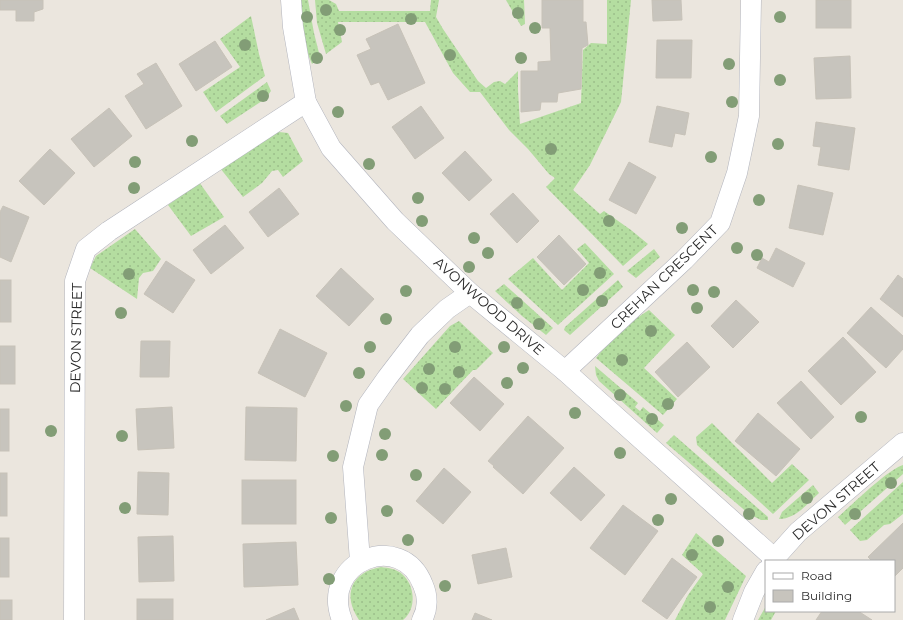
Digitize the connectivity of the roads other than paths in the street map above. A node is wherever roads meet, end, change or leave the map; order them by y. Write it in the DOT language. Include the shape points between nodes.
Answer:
graph roads {
  1 [pos="291,0"];
  2 [pos="751,0"];
  3 [pos="306,102"];
  4 [pos="470,293"];
  5 [pos="565,371"];
  6 [pos="903,443"];
  7 [pos="767,560"];
  8 [pos="773,560"];
  9 [pos="360,561"];
  10 [pos="765,572"];
  11 [pos="74,620"];
  12 [pos="342,620"];
  13 [pos="422,620"];
  14 [pos="743,620"];
  1 -- 3 [label="street, AVONWOOD DRIVE"];
  2 -- 5 [label="street, CREHAN CRESCENT" via="749,116 737,174 720,223"];
  3 -- 4 [label="street, AVONWOOD DRIVE" via="331,148 395,221"];
  3 -- 11 [label="street, DEVON STREET" via="109,231 86,250 75,281"];
  4 -- 5 [label="street, AVONWOOD DRIVE"];
  4 -- 9 [label="street" via="447,309 420,334 368,405 353,467"];
  5 -- 7 [label="street, AVONWOOD DRIVE"];
  6 -- 8 [label="street, DEVON STREET" via="798,532"];
  9 -- 12 [label="street" via="348,572 340,585 338,596"];
  9 -- 13 [label="street" via="370,557 386,556 410,565 420,577 426,592 427,600"];
  10 -- 14 [label="street, DEVON STREET"];
}
